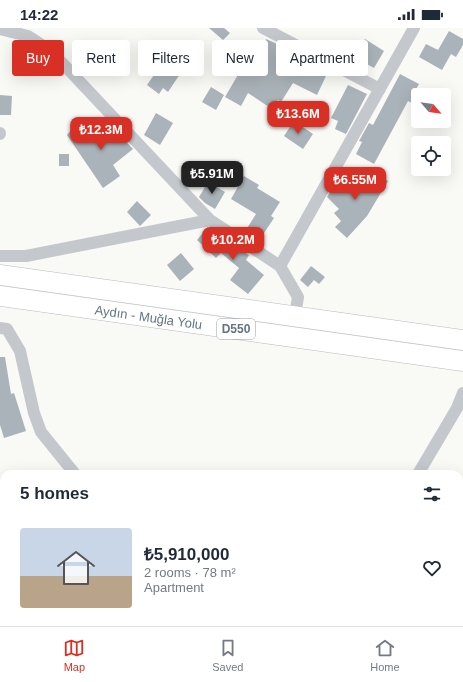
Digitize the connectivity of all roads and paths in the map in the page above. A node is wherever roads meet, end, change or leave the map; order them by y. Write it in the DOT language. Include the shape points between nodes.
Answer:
graph roads {
  1 [pos="263,28"];
  2 [pos="414,28"];
  3 [pos="0,29"];
  4 [pos="380,89"];
  5 [pos="210,220"];
  6 [pos="0,256"];
  7 [pos="280,266"];
  8 [pos="0,275"];
  9 [pos="0,296"];
  10 [pos="295,316"];
  11 [pos="0,328"];
  12 [pos="463,340"];
  13 [pos="463,361"];
  14 [pos="463,393"];
  15 [pos="72,470"];
  16 [pos="420,470"];
  1 -- 4 [label="street"];
  2 -- 4 [label="street"];
  3 -- 5 [label="street" via="28,36 50,51"];
  4 -- 7 [label="street"];
  5 -- 6 [label="street" via="26,256"];
  5 -- 7 [label="street"];
  7 -- 10 [label="street" via="298,297"];
  8 -- 10 [label="highway, Aydın - Muğla Yolu / D550"];
  9 -- 13 [label="highway, Aydın - Muğla Yolu / D550"];
  10 -- 12 [label="highway, Aydın - Muğla Yolu / D550"];
  11 -- 15 [label="street" via="7,330 20,351 34,413 41,432"];
  14 -- 16 [label="street" via="457,408"];
}
